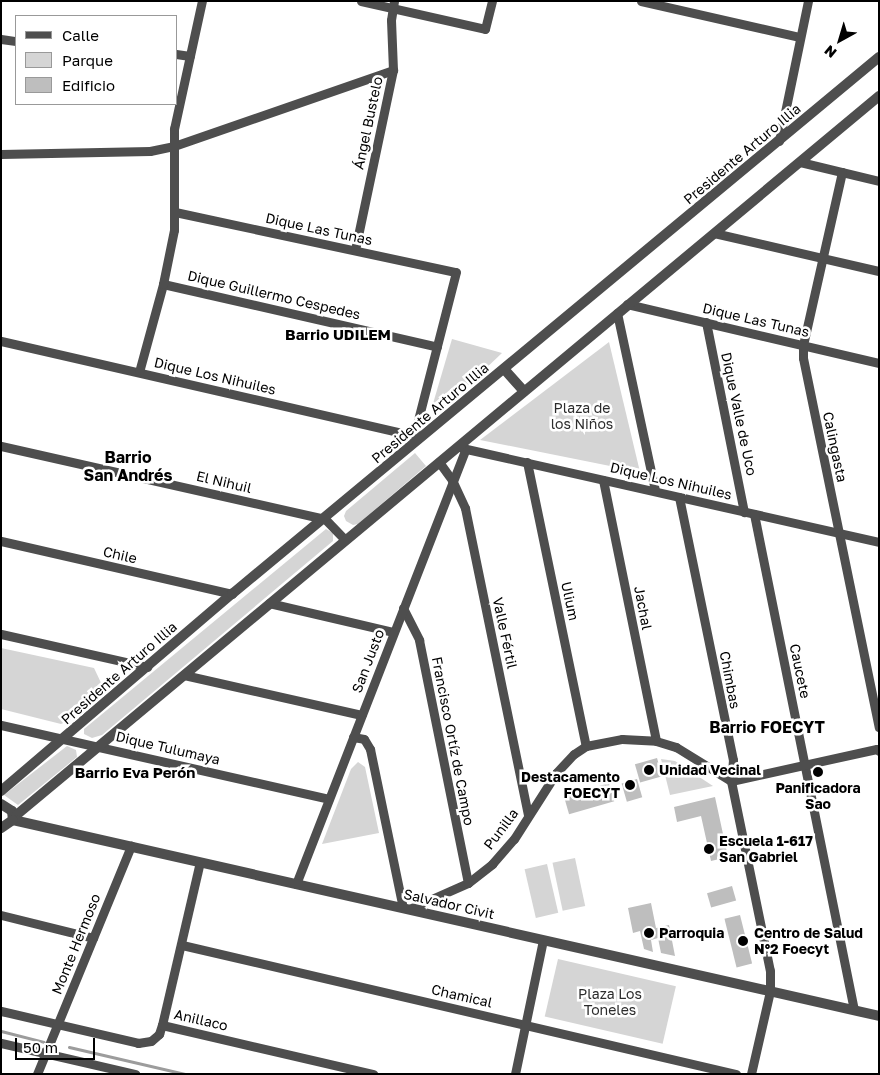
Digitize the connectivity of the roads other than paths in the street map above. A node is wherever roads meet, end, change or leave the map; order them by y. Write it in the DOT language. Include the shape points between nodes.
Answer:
graph roads {
  1 [pos="202,1"];
  2 [pos="361,1"];
  3 [pos="492,1"];
  4 [pos="641,1"];
  5 [pos="808,1"];
  6 [pos="393,5"];
  7 [pos="800,37"];
  8 [pos="1,39"];
  9 [pos="15,41"];
  10 [pos="178,54"];
  11 [pos="190,56"];
  12 [pos="879,57"];
  13 [pos="393,70"];
  14 [pos="879,96"];
  15 [pos="779,140"];
  16 [pos="174,146"];
  17 [pos="1,154"];
  18 [pos="800,162"];
  19 [pos="842,172"];
  20 [pos="879,181"];
  21 [pos="175,212"];
  22 [pos="714,233"];
  23 [pos="355,250"];
  24 [pos="823,258"];
  25 [pos="879,271"];
  26 [pos="163,284"];
  27 [pos="627,304"];
  28 [pos="617,312"];
  29 [pos="706,322"];
  30 [pos="1,341"];
  31 [pos="803,345"];
  32 [pos="437,347"];
  33 [pos="879,363"];
  34 [pos="504,369"];
  35 [pos="139,372"];
  36 [pos="524,391"];
  37 [pos="418,437"];
  38 [pos="1,446"];
  39 [pos="462,448"];
  40 [pos="439,462"];
  41 [pos="527,462"];
  42 [pos="452,480"];
  43 [pos="604,480"];
  44 [pos="655,491"];
  45 [pos="679,497"];
  46 [pos="749,513"];
  47 [pos="325,519"];
  48 [pos="839,533"];
  49 [pos="346,540"];
  50 [pos="1,542"];
  51 [pos="879,542"];
  52 [pos="232,594"];
  53 [pos="269,603"];
  54 [pos="403,608"];
  55 [pos="394,632"];
  56 [pos="1,634"];
  57 [pos="147,666"];
  58 [pos="184,675"];
  59 [pos="362,715"];
  60 [pos="1,725"];
  61 [pos="879,727"];
  62 [pos="353,738"];
  63 [pos="64,739"];
  64 [pos="656,741"];
  65 [pos="586,746"];
  66 [pos="98,747"];
  67 [pos="878,749"];
  68 [pos="805,764"];
  69 [pos="731,781"];
  70 [pos="1,791"];
  71 [pos="329,799"];
  72 [pos="1,804"];
  73 [pos="528,816"];
  74 [pos="14,818"];
  75 [pos="1,828"];
  76 [pos="131,846"];
  77 [pos="200,862"];
  78 [pos="468,883"];
  79 [pos="296,884"];
  80 [pos="406,908"];
  81 [pos="1,915"];
  82 [pos="93,938"];
  83 [pos="543,940"];
  84 [pos="182,945"];
  85 [pos="770,991"];
  86 [pos="854,1010"];
  87 [pos="1,1011"];
  88 [pos="879,1016"];
  89 [pos="58,1024"];
  90 [pos="162,1025"];
  91 [pos="525,1025"];
  92 [pos="1,1043"];
  93 [pos="46,1052"];
  94 [pos="37,1074"];
  95 [pos="136,1074"];
  96 [pos="373,1074"];
  97 [pos="515,1074"];
  98 [pos="736,1074"];
  99 [pos="751,1074"];
  1 -- 11 [label="street"];
  2 -- 6 [label="street"];
  3 -- 6 [label="street" via="485,29"];
  4 -- 7 [label="street"];
  5 -- 7 [label="street"];
  6 -- 13 [label="street, Ángel Bustelo"];
  7 -- 15 [label="street"];
  8 -- 9 [label="street"];
  10 -- 11 [label="street"];
  11 -- 16 [label="street" via="174,129"];
  12 -- 15 [label="street, Presidente Arturo Illia"];
  13 -- 16 [label="street"];
  13 -- 23 [label="street, Ángel Bustelo"];
  14 -- 18 [label="street"];
  15 -- 34 [label="street, Presidente Arturo Illia"];
  16 -- 17 [label="street" via="150,151"];
  16 -- 21 [label="street"];
  18 -- 19 [label="street"];
  18 -- 22 [label="street"];
  19 -- 20 [label="street"];
  19 -- 24 [label="street, Calingasta"];
  21 -- 23 [label="street, Dique Las Tunas"];
  21 -- 26 [label="street"];
  22 -- 24 [label="street"];
  22 -- 27 [label="street"];
  23 -- 32 [label="street, Dique Las Tunas" via="456,272"];
  24 -- 25 [label="street"];
  24 -- 31 [label="street, Calingasta"];
  26 -- 32 [label="street, Dique Guillermo Cespedes"];
  26 -- 35 [label="street"];
  27 -- 28 [label="street"];
  27 -- 29 [label="street, Dique Las Tunas"];
  28 -- 36 [label="street"];
  28 -- 44 [label="street"];
  29 -- 31 [label="street, Dique Las Tunas"];
  29 -- 46 [label="street, Dique Valle de Uco"];
  30 -- 35 [label="street, Dique Los Nihuiles"];
  31 -- 33 [label="street, Dique Las Tunas"];
  31 -- 48 [label="street, Calingasta"];
  32 -- 37 [label="street"];
  34 -- 36 [label="street"];
  34 -- 37 [label="street, Presidente Arturo Illia"];
  35 -- 37 [label="street, Dique Los Nihuiles"];
  36 -- 39 [label="street"];
  37 -- 47 [label="street, Presidente Arturo Illia"];
  38 -- 47 [label="street, El Nihuil"];
  39 -- 40 [label="street"];
  39 -- 41 [label="street, Dique Los Nihuiles"];
  39 -- 42 [label="street, San Justo"];
  40 -- 42 [label="street, Valle Fértil"];
  40 -- 49 [label="street"];
  41 -- 43 [label="street, Dique Los Nihuiles"];
  41 -- 65 [label="street, Ulium"];
  42 -- 54 [label="street, San Justo"];
  42 -- 73 [label="street, Valle Fértil" via="465,508"];
  43 -- 44 [label="street, Dique Los Nihuiles"];
  43 -- 64 [label="street, Jachal"];
  44 -- 45 [label="street, Dique Los Nihuiles"];
  45 -- 46 [label="street, Dique Los Nihuiles"];
  45 -- 69 [label="street, Chimbas" via="733,760"];
  46 -- 48 [label="street, Dique Los Nihuiles"];
  46 -- 68 [label="street, Caucete"];
  47 -- 49 [label="street"];
  47 -- 52 [label="street, Presidente Arturo Illia"];
  48 -- 51 [label="street, Dique Los Nihuiles"];
  48 -- 61 [label="street, Calingasta"];
  49 -- 53 [label="street"];
  50 -- 52 [label="street, Chile"];
  52 -- 57 [label="street, Presidente Arturo Illia"];
  53 -- 55 [label="street"];
  53 -- 58 [label="street"];
  54 -- 55 [label="street, San Justo"];
  54 -- 78 [label="street, Francisco Ortíz de Campo" via="419,640"];
  55 -- 59 [label="street, San Justo"];
  56 -- 57 [label="street"];
  57 -- 63 [label="street, Presidente Arturo Illia"];
  58 -- 59 [label="street"];
  58 -- 66 [label="street"];
  59 -- 62 [label="street, San Justo"];
  60 -- 63 [label="street, Dique Tulumaya"];
  62 -- 71 [label="street, San Justo"];
  62 -- 80 [label="street" via="364,739 370,749"];
  63 -- 66 [label="street, Dique Tulumaya"];
  63 -- 70 [label="street, Presidente Arturo Illia"];
  64 -- 65 [label="street, Punilla" via="622,739"];
  64 -- 69 [label="street, Punilla" via="676,748"];
  65 -- 73 [label="street, Punilla" via="556,773"];
  66 -- 71 [label="street, Dique Tulumaya"];
  66 -- 74 [label="street"];
  67 -- 68 [label="street"];
  68 -- 69 [label="street"];
  68 -- 86 [label="street, Caucete"];
  69 -- 85 [label="street, Chimbas" via="770,971"];
  71 -- 79 [label="street, San Justo"];
  72 -- 74 [label="street" via="12,810"];
  73 -- 78 [label="street, Punilla" via="500,856"];
  74 -- 75 [label="street"];
  74 -- 76 [label="street, Salvador Civit"];
  76 -- 77 [label="street, Salvador Civit"];
  76 -- 82 [label="street, Monte Hermoso"];
  77 -- 79 [label="street, Salvador Civit"];
  77 -- 84 [label="street"];
  78 -- 80 [label="street, Punilla"];
  79 -- 80 [label="street, Salvador Civit"];
  80 -- 83 [label="street, Salvador Civit"];
  81 -- 82 [label="street"];
  82 -- 89 [label="street, Monte Hermoso"];
  83 -- 85 [label="street, Salvador Civit"];
  83 -- 91 [label="street"];
  84 -- 90 [label="street"];
  84 -- 91 [label="street, Chamical"];
  85 -- 86 [label="street, Salvador Civit"];
  85 -- 99 [label="street, Chimbas"];
  86 -- 88 [label="street, Salvador Civit"];
  87 -- 89 [label="street, Anillaco"];
  89 -- 90 [label="street, Anillaco" via="138,1043 151,1041 159,1034"];
  89 -- 93 [label="street, Monte Hermoso"];
  90 -- 96 [label="street, Anillaco"];
  91 -- 97 [label="street"];
  91 -- 98 [label="street, Chamical"];
  92 -- 93 [label="street"];
  93 -- 94 [label="street, Monte Hermoso"];
  93 -- 95 [label="street"];
}
